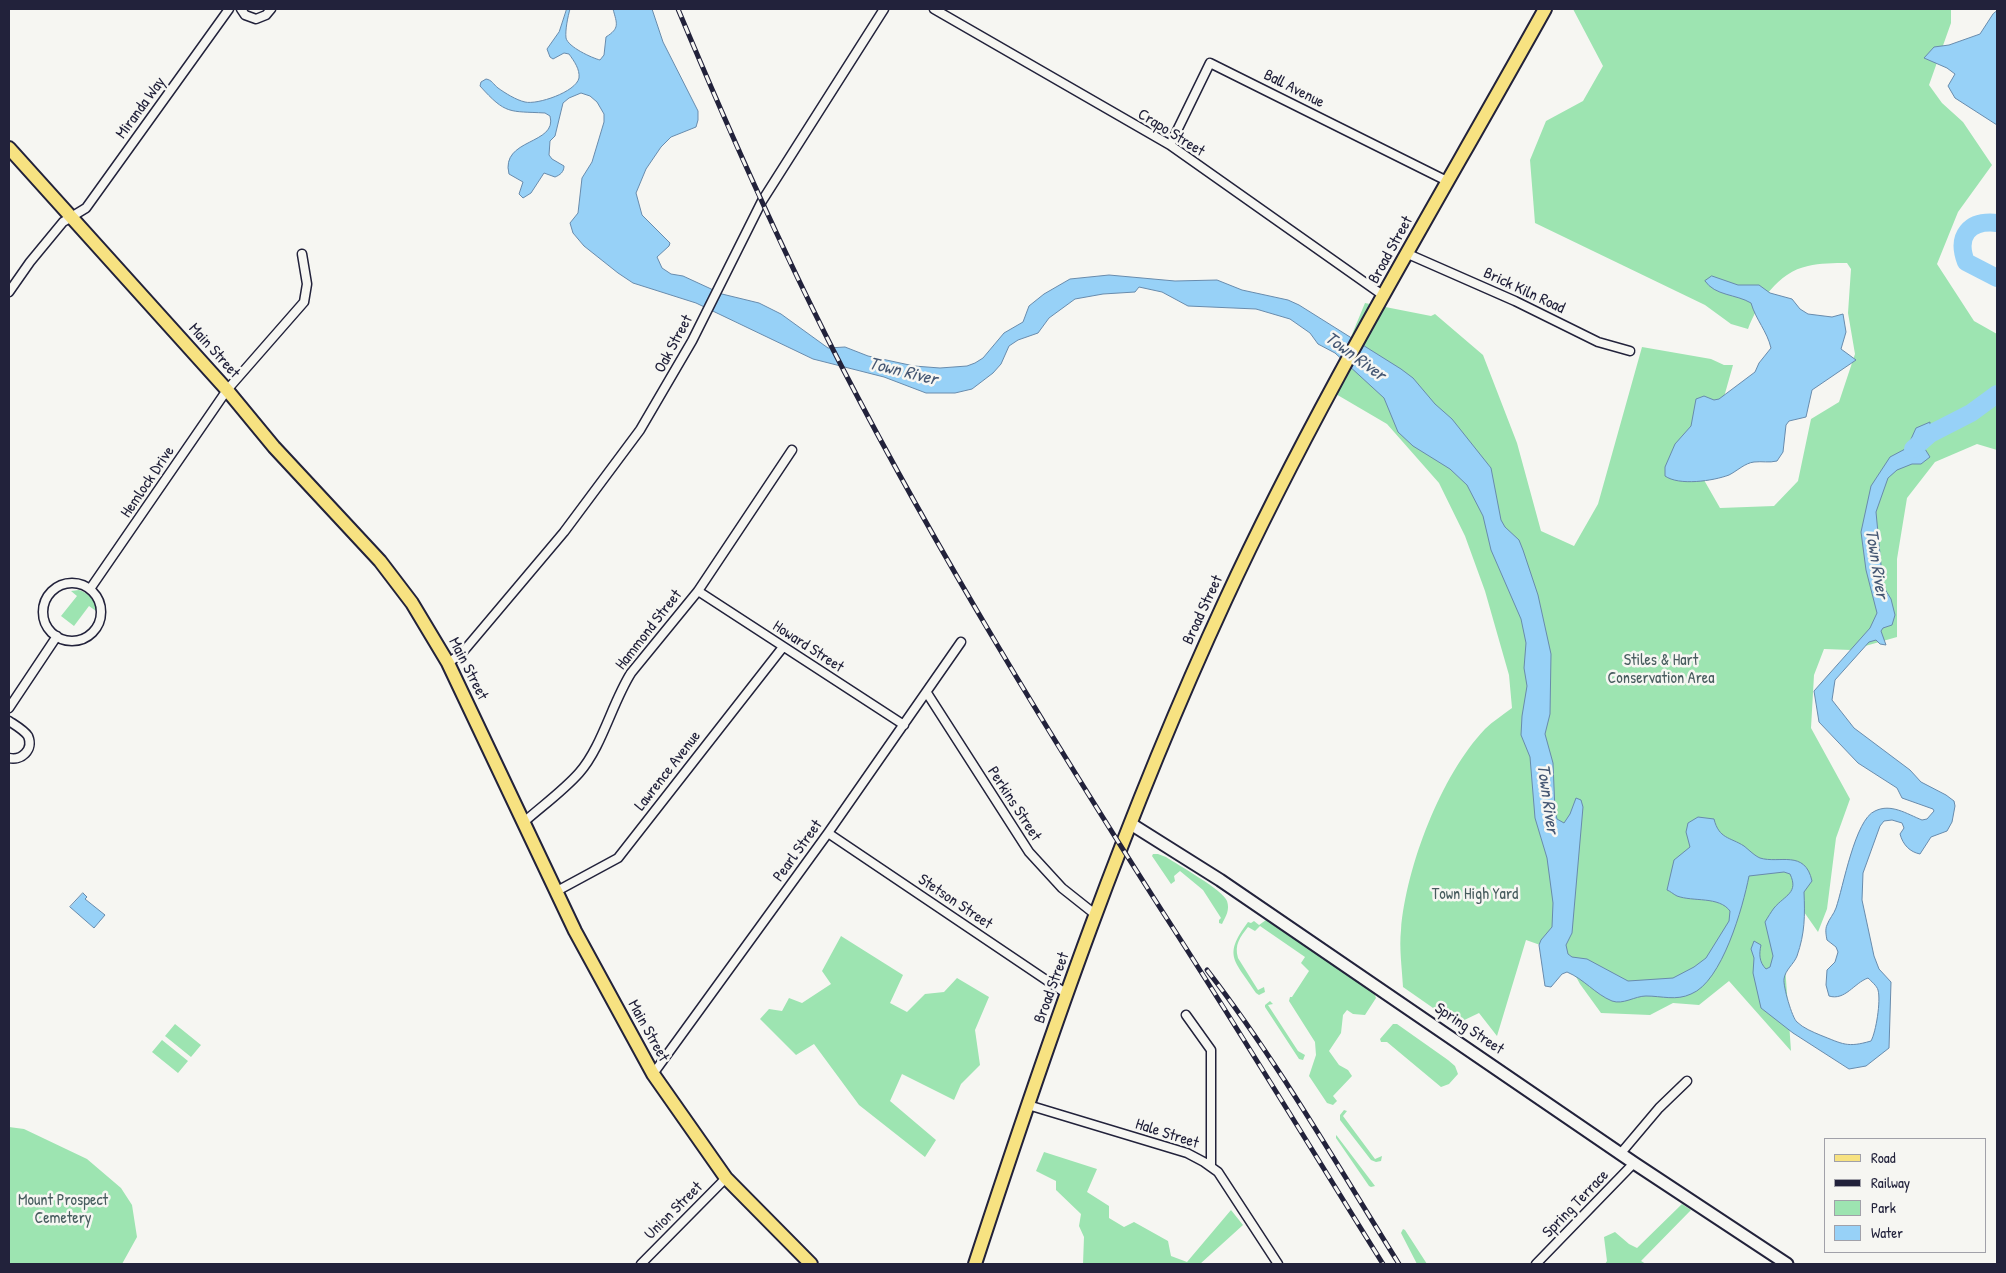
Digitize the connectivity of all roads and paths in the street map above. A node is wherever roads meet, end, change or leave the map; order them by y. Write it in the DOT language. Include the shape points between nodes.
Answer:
graph roads {
  1 [pos="230,9"];
  2 [pos="241,9"];
  3 [pos="271,9"];
  4 [pos="884,9"];
  5 [pos="934,9"];
  6 [pos="1545,9"];
  7 [pos="1170,145"];
  8 [pos="9,148"];
  9 [pos="1447,181"];
  10 [pos="70,217"];
  11 [pos="302,254"];
  12 [pos="1408,254"];
  13 [pos="9,292"];
  14 [pos="1384,296"];
  15 [pos="1630,351"];
  16 [pos="227,390"];
  17 [pos="792,450"];
  18 [pos="90,590"];
  19 [pos="698,591"];
  20 [pos="57,636"];
  21 [pos="961,642"];
  22 [pos="783,647"];
  23 [pos="448,663"];
  24 [pos="927,693"];
  25 [pos="9,708"];
  26 [pos="9,721"];
  27 [pos="904,724"];
  28 [pos="9,758"];
  29 [pos="524,822"];
  30 [pos="1131,824"];
  31 [pos="828,833"];
  32 [pos="557,891"];
  33 [pos="1096,915"];
  34 [pos="1067,994"];
  35 [pos="1186,1015"];
  36 [pos="653,1074"];
  37 [pos="1687,1081"];
  38 [pos="1028,1105"];
  39 [pos="1622,1153"];
  40 [pos="1634,1163"];
  41 [pos="1211,1166"];
  42 [pos="726,1178"];
  43 [pos="641,1264"];
  44 [pos="811,1264"];
  45 [pos="975,1264"];
  46 [pos="1278,1264"];
  47 [pos="1536,1264"];
  48 [pos="1787,1264"];
  1 -- 10 [label="street, Miranda Way" via="86,208"];
  2 -- 3 [label="street" via="245,15 256,19"];
  4 -- 23 [label="street, Oak Street" via="762,201 706,313 640,430 564,532 462,653"];
  5 -- 7 [label="street, Crapo Street"];
  6 -- 9 [label="main road, Broad Street"];
  7 -- 9 [label="street, Ball Avenue" via="1210,63"];
  7 -- 14 [label="street, Crapo Street"];
  8 -- 10 [label="main road, Main Street"];
  9 -- 12 [label="main road, Broad Street"];
  10 -- 13 [label="street, Miranda Way" via="34,257"];
  10 -- 16 [label="main road, Main Street"];
  11 -- 16 [label="street, Hemlock Drive" via="307,284 304,302"];
  12 -- 14 [label="main road, Broad Street"];
  12 -- 15 [label="street, Brick Kiln Road" via="1598,342"];
  14 -- 30 [label="main road, Broad Street" via="1340,372 1225,601 1180,701"];
  16 -- 18 [label="street, Hemlock Drive"];
  16 -- 23 [label="main road, Main Street" via="382,563 412,603"];
  17 -- 19 [label="street, Hammond Street"];
  18 -- 20 [label="street" via="98,598 101,610 97,626 90,635 79,640"];
  18 -- 20 [label="street" via="80,584 68,583 49,595 44,605 44,617 48,628"];
  19 -- 22 [label="street, Howard Street"];
  19 -- 29 [label="street, Hammond Street" via="626,680 579,772"];
  20 -- 25 [label="street"];
  21 -- 24 [label="street, Pearl Street"];
  22 -- 27 [label="street, Howard Street"];
  22 -- 32 [label="street, Lawrence Avenue" via="618,858"];
  23 -- 29 [label="main road, Main Street"];
  24 -- 27 [label="street, Pearl Street"];
  24 -- 33 [label="street, Perkins Street" via="1029,852 1050,877"];
  26 -- 28 [label="street" via="26,734 29,743 22,756"];
  27 -- 31 [label="street, Pearl Street"];
  29 -- 32 [label="main road, Main Street"];
  30 -- 33 [label="main road, Broad Street"];
  30 -- 39 [label="street, Spring Street" via="1228,885"];
  31 -- 34 [label="street, Stetson Street"];
  31 -- 36 [label="street, Pearl Street"];
  32 -- 36 [label="main road, Main Street" via="575,931"];
  33 -- 34 [label="main road, Broad Street"];
  34 -- 38 [label="main road, Broad Street"];
  35 -- 41 [label="street" via="1212,1050"];
  36 -- 42 [label="main road, Main Street"];
  37 -- 39 [label="street" via="1659,1108"];
  38 -- 41 [label="street, Hale Street" via="1187,1154"];
  38 -- 45 [label="main road, Broad Street"];
  39 -- 40 [label="street, Spring Street"];
  40 -- 47 [label="street, Spring Terrace"];
  40 -- 48 [label="street, Spring Street"];
  41 -- 46 [label="street, Hale Street"];
  42 -- 43 [label="street, Union Street"];
  42 -- 44 [label="main road, Main Street"];
}
